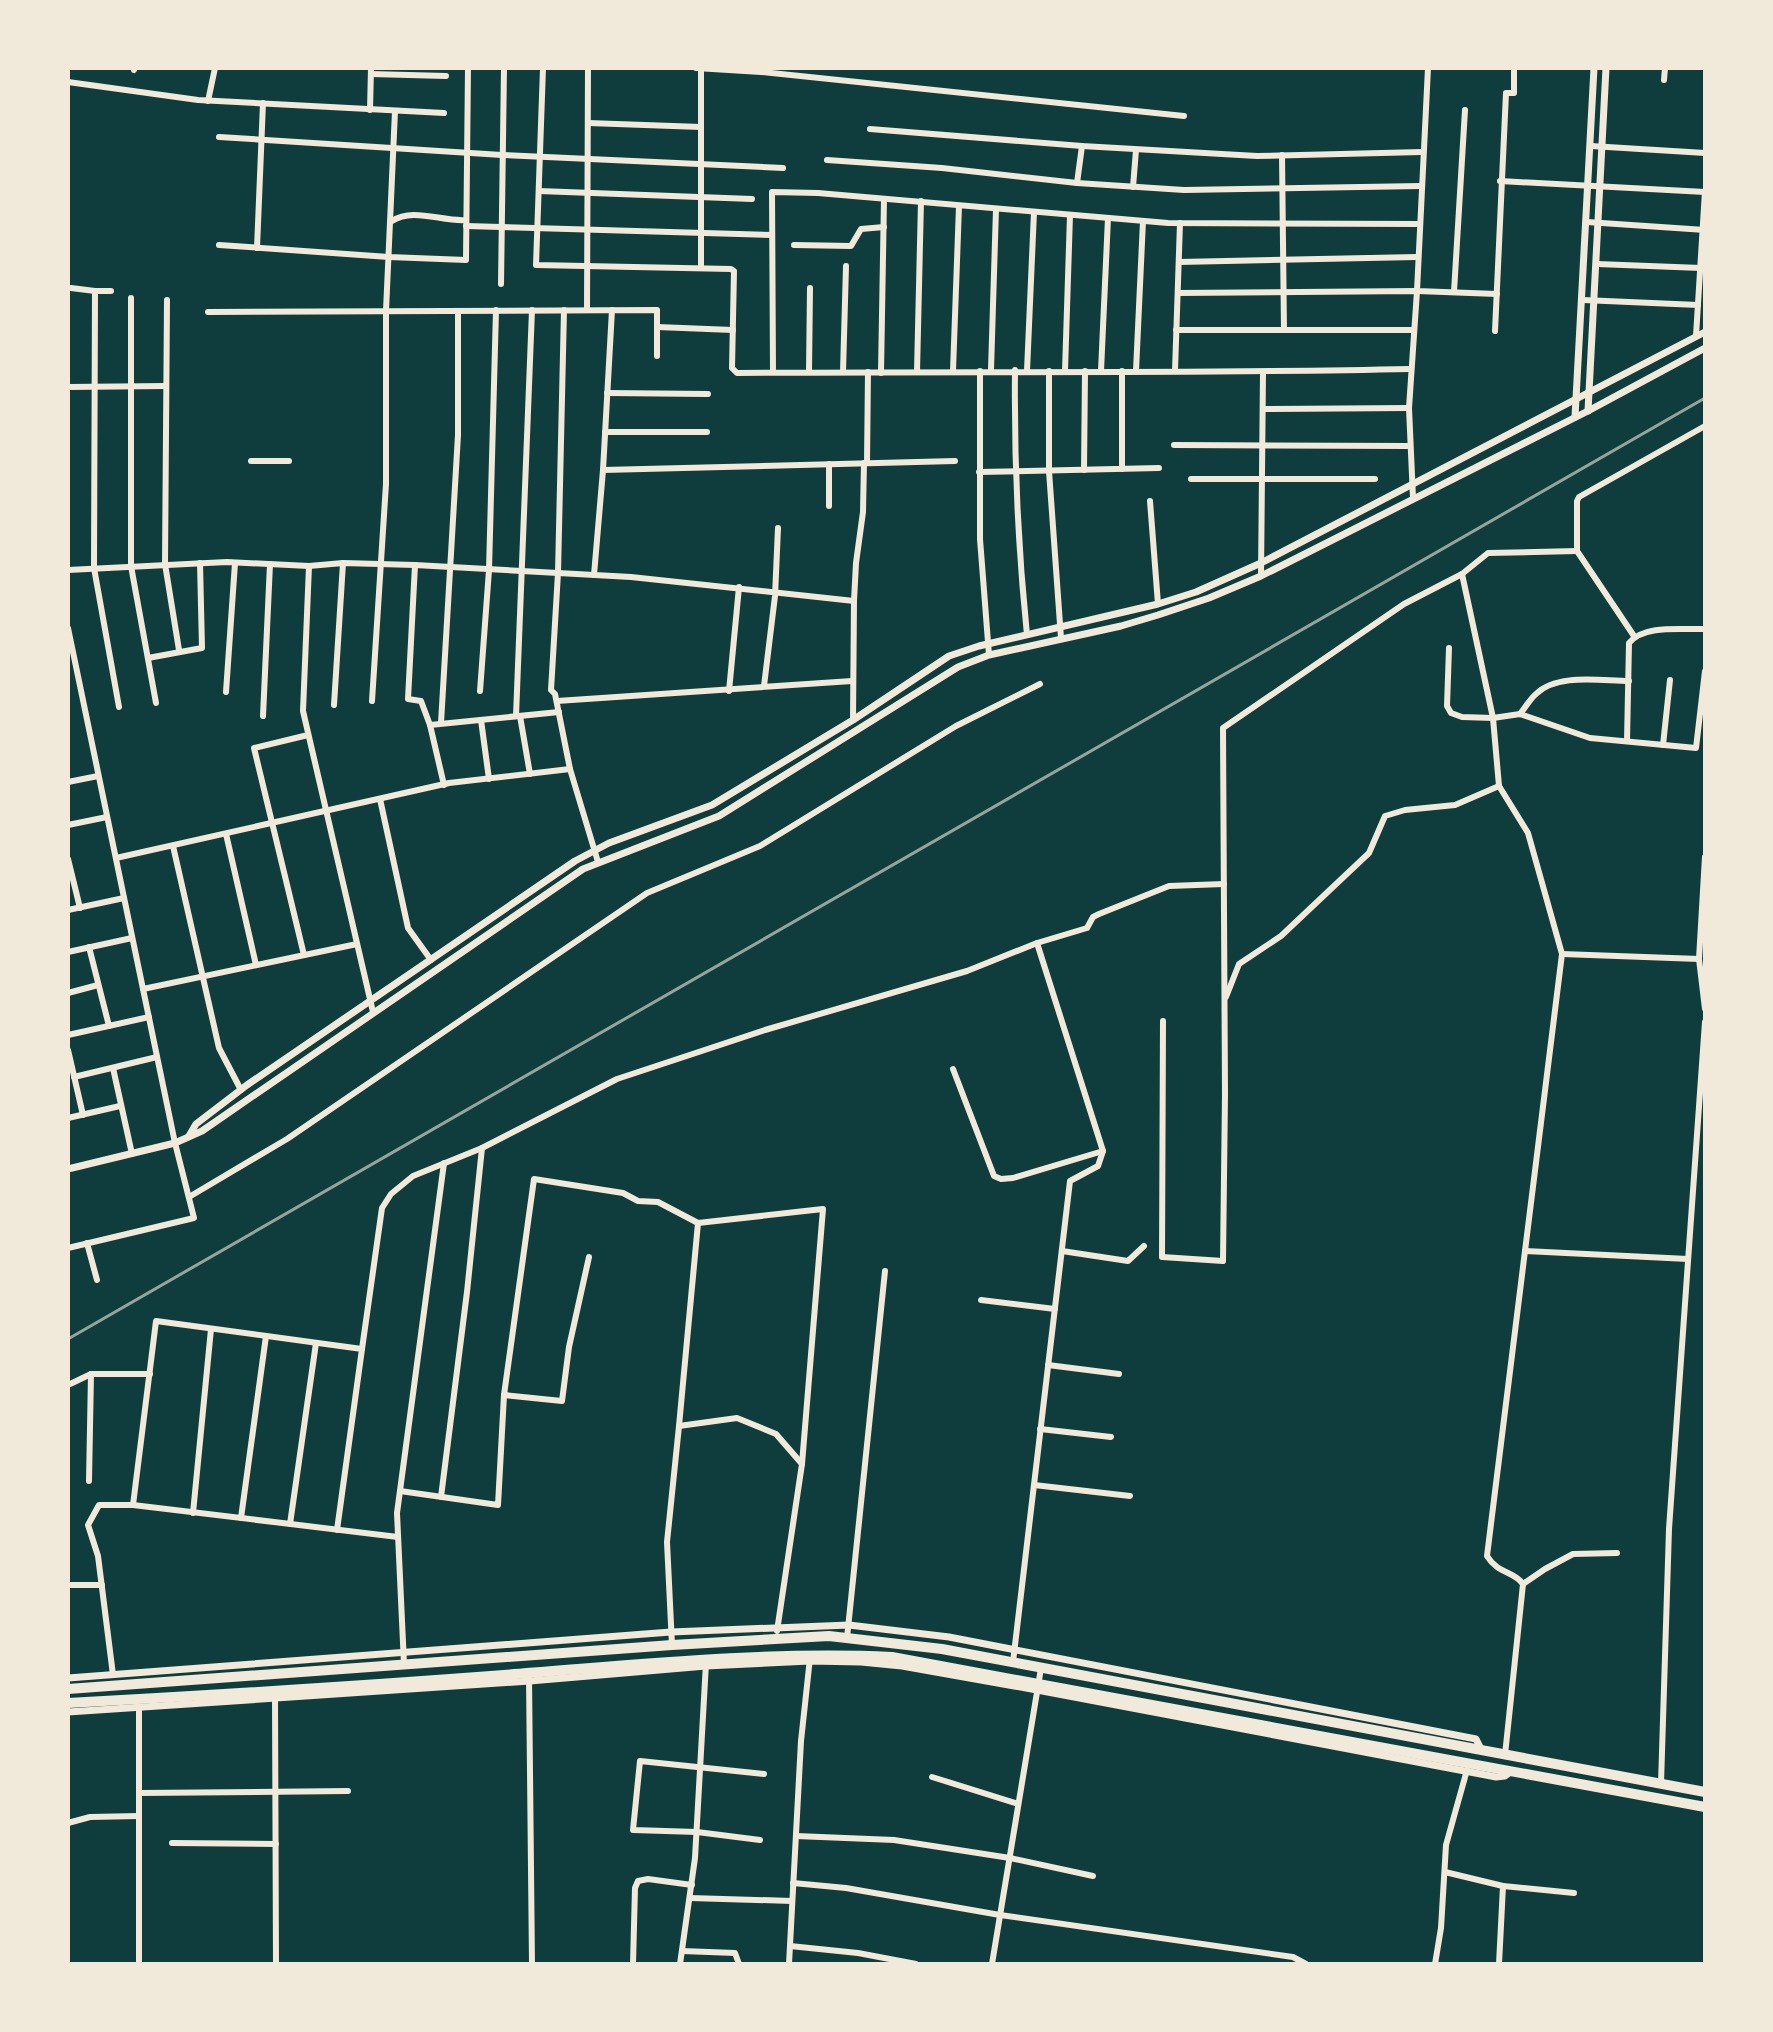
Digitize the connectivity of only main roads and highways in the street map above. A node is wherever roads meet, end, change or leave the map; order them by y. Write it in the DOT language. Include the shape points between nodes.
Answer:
graph roads {
  1 [pos="68,1689"];
  2 [pos="68,1703"];
  3 [pos="1705,1792"];
  4 [pos="1705,1807"];
  1 -- 3 [label="highway" via="829,1636 1013,1657 1041,1668"];
  2 -- 4 [label="highway" via="275,1695 706,1663 892,1657"];
}
